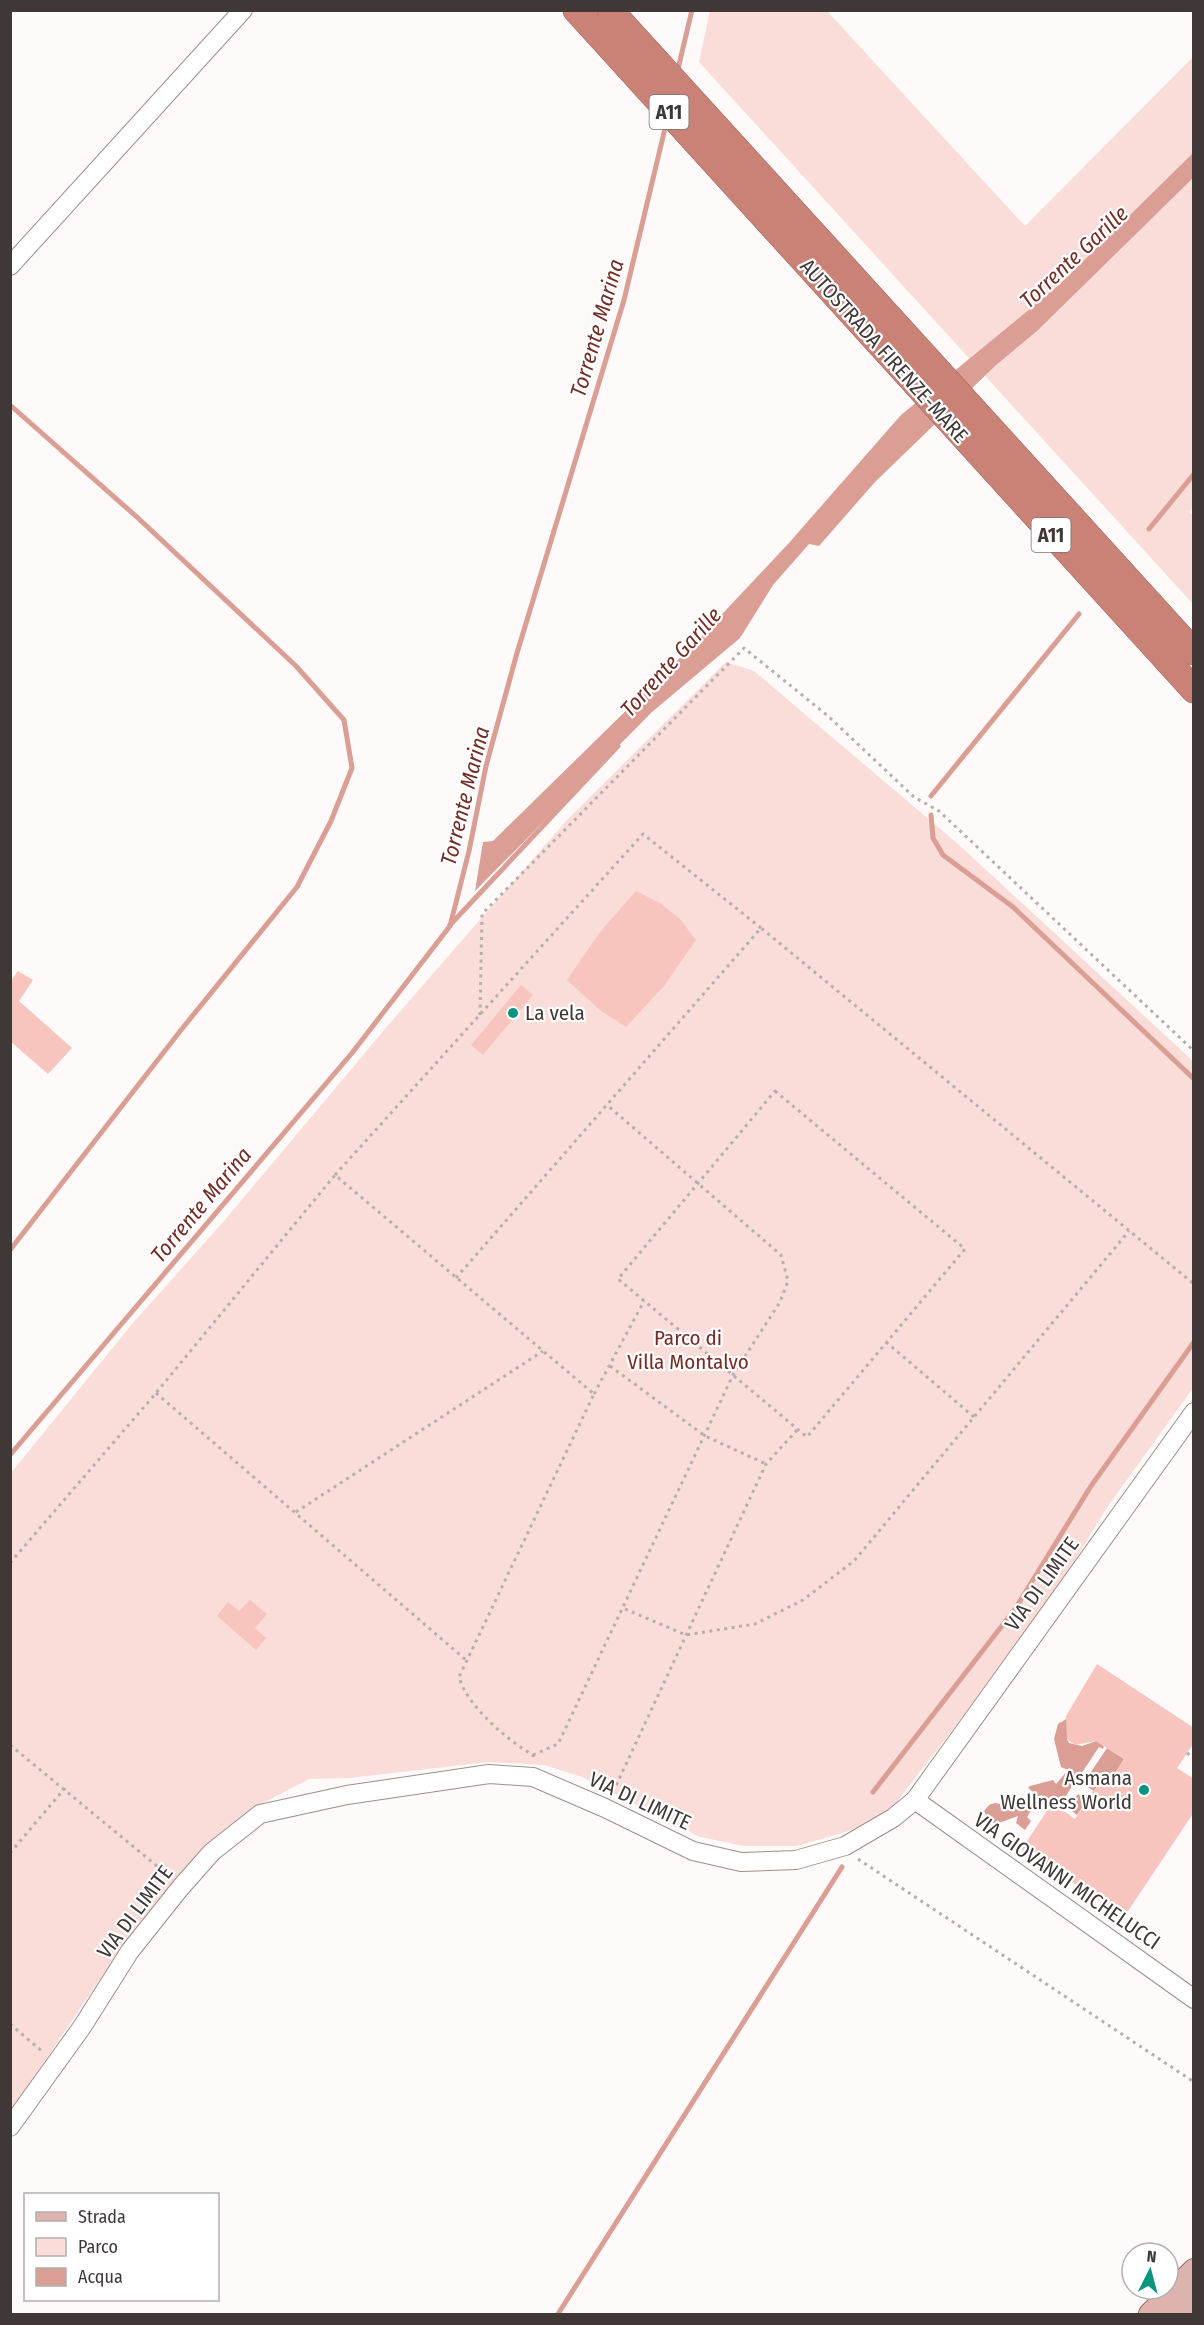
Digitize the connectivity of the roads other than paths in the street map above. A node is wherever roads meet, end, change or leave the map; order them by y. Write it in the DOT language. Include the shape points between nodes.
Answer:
graph roads {
  1 [pos="243,10"];
  2 [pos="576,10"];
  3 [pos="610,10"];
  4 [pos="10,266"];
  5 [pos="1194,652"];
  6 [pos="1194,690"];
  7 [pos="1194,1412"];
  8 [pos="915,1800"];
  9 [pos="1194,1999"];
  10 [pos="10,2127"];
  11 [pos="1194,2270"];
  12 [pos="1194,2295"];
  13 [pos="1150,2314"];
  14 [pos="1174,2314"];
  1 -- 4 [label="street"];
  2 -- 6 [label="highway, AUTOSTRADA FIRENZE-MARE / A11"];
  3 -- 5 [label="highway, AUTOSTRADA FIRENZE-MARE / A11"];
  7 -- 8 [label="street, VIA DI LIMITE"];
  8 -- 9 [label="street, VIA GIOVANNI MICHELUCCI"];
  8 -- 10 [label="street, VIA DI LIMITE" via="845,1846 796,1860 741,1862 693,1851 532,1778 489,1774 346,1795 260,1815 213,1852 181,1887 130,1951"];
  11 -- 13 [label="main road"];
  12 -- 14 [label="main road"];
}
